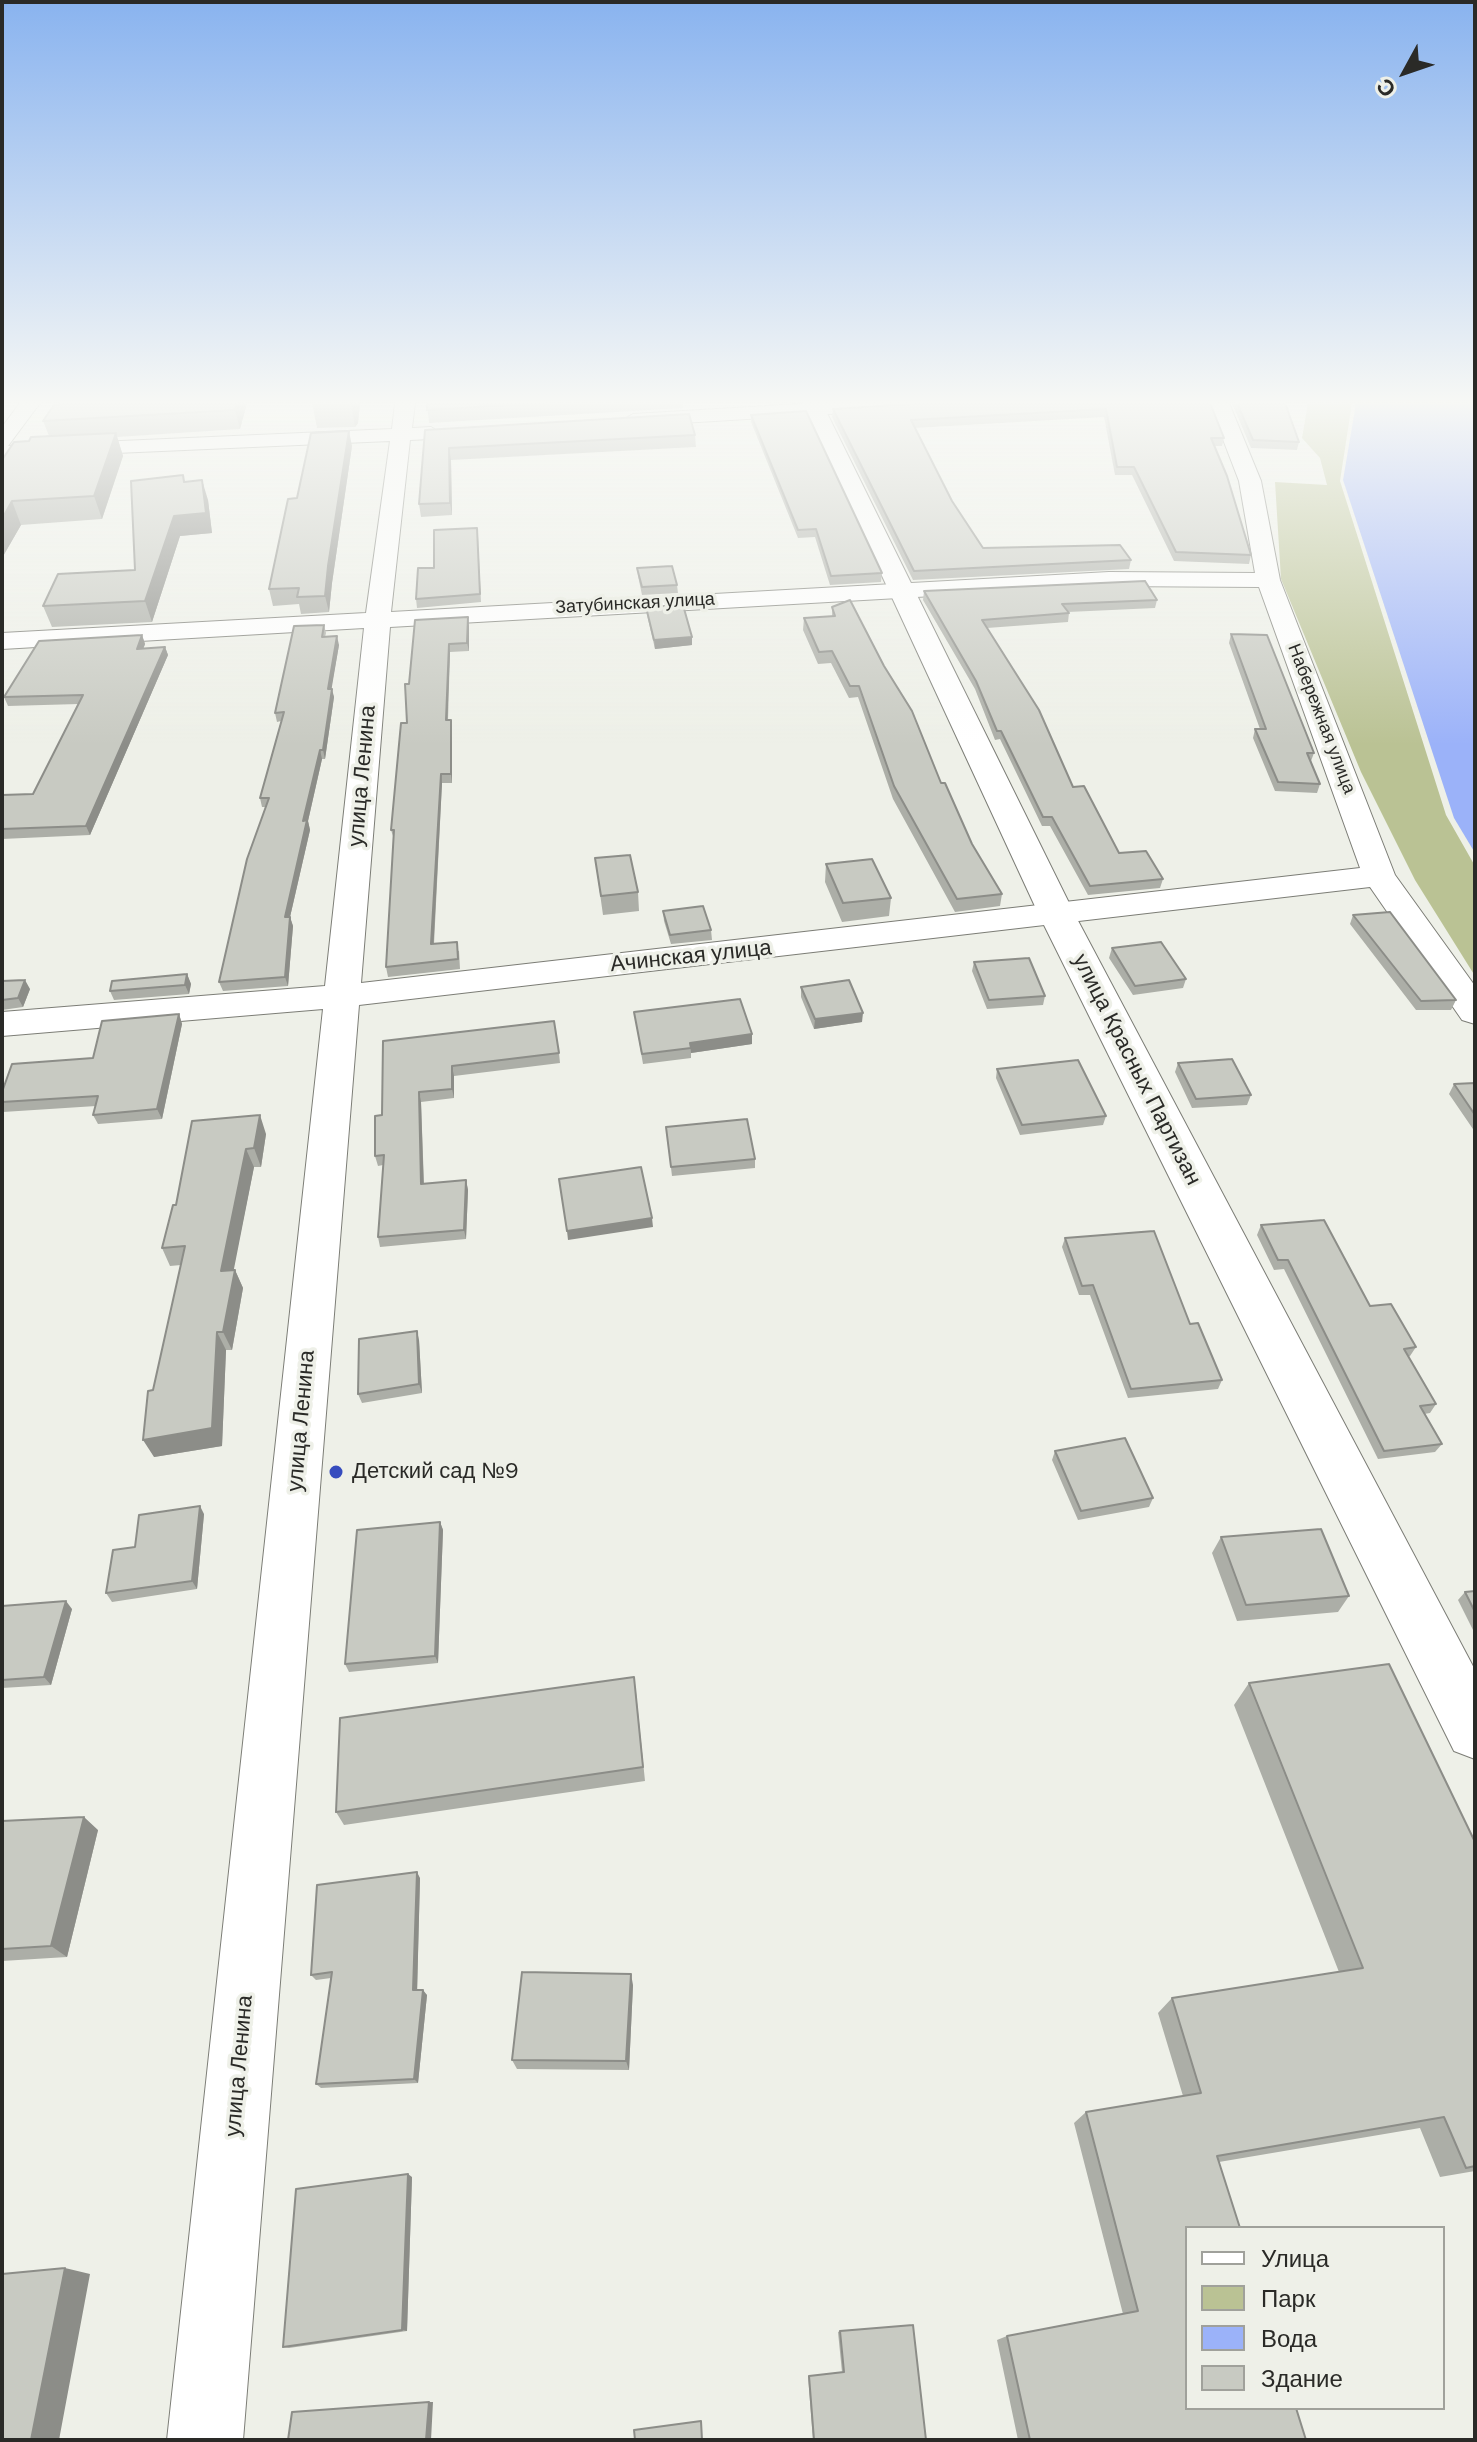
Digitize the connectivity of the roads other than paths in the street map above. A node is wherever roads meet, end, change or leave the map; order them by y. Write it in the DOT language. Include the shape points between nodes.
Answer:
graph roads {
  1 [pos="391,517"];
  2 [pos="868,517"];
  3 [pos="1257,517"];
  4 [pos="1268,580"];
  5 [pos="903,589"];
  6 [pos="378,619"];
  7 [pos="2,641"];
  8 [pos="1379,876"];
  9 [pos="1057,915"];
  10 [pos="343,996"];
  11 [pos="1475,1012"];
  12 [pos="2,1024"];
  13 [pos="1475,1730"];
  14 [pos="205,2440"];
  1 -- 6 [label="street, улица Ленина"];
  2 -- 5 [label="main road, улица Красных Партизан"];
  3 -- 4 [label="street, Набережная улица"];
  4 -- 5 [label="street, Затубинская улица" via="1109,579"];
  4 -- 8 [label="street, Набережная улица"];
  5 -- 6 [label="street, Затубинская улица"];
  5 -- 9 [label="main road, улица Красных Партизан"];
  6 -- 7 [label="street, Затубинская улица"];
  6 -- 10 [label="street, улица Ленина"];
  8 -- 9 [label="street, Ачинская улица"];
  8 -- 11 [label="street, Набережная улица"];
  9 -- 10 [label="street, Ачинская улица"];
  9 -- 13 [label="main road, улица Красных Партизан"];
  10 -- 12 [label="street, Ачинская улица"];
  10 -- 14 [label="street, улица Ленина"];
}
